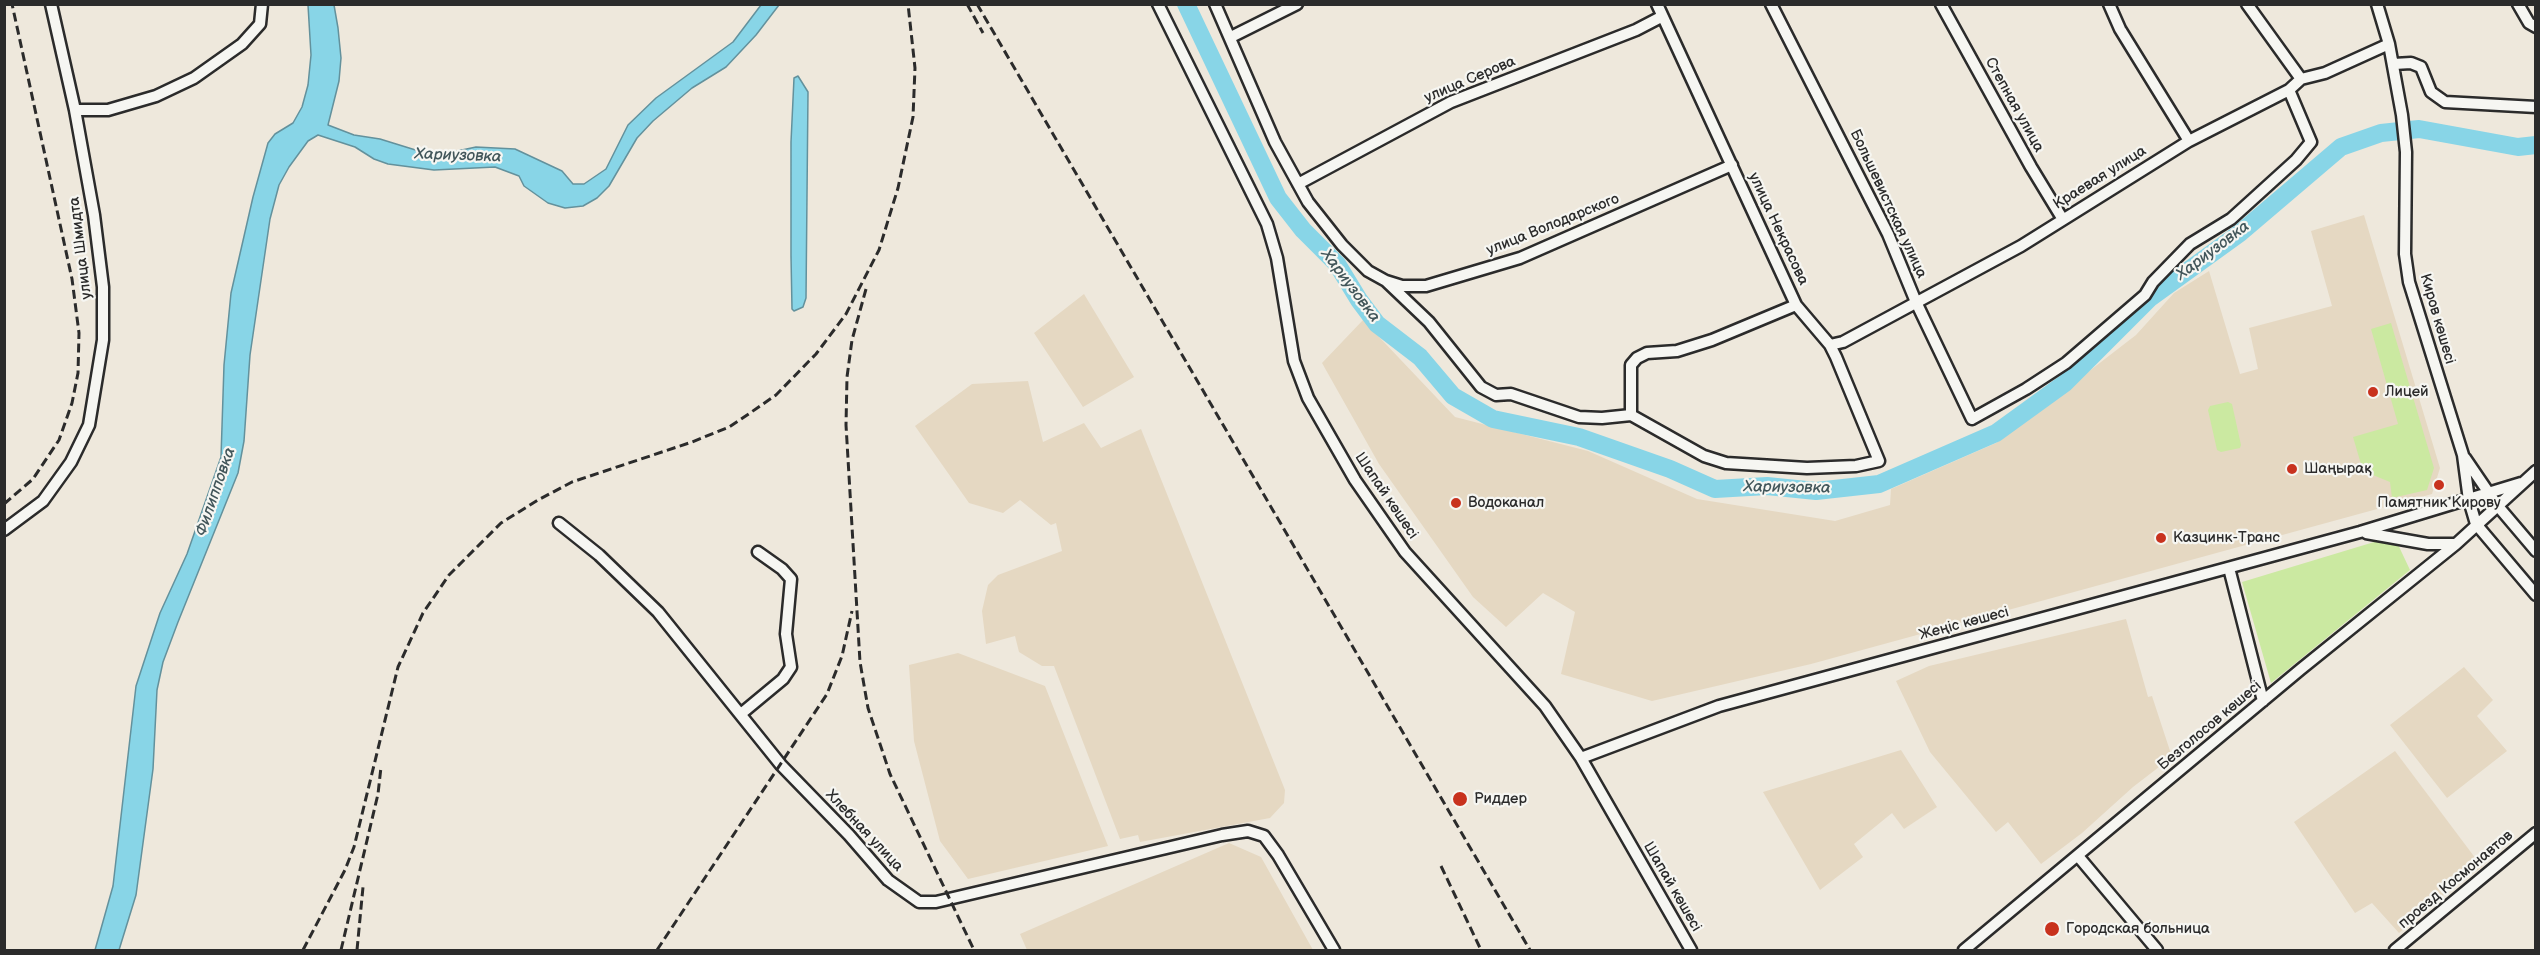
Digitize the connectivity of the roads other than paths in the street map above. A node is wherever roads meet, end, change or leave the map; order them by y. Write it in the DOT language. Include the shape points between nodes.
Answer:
graph roads {
  1 [pos="51,4"];
  2 [pos="262,4"];
  3 [pos="1158,4"];
  4 [pos="1215,4"];
  5 [pos="1297,4"];
  6 [pos="1657,4"];
  7 [pos="1771,4"];
  8 [pos="1941,4"];
  9 [pos="2109,4"];
  10 [pos="2247,4"];
  11 [pos="2377,4"];
  12 [pos="2518,4"];
  13 [pos="1661,17"];
  14 [pos="2535,27"];
  15 [pos="1231,37"];
  16 [pos="2389,44"];
  17 [pos="2394,64"];
  18 [pos="2301,79"];
  19 [pos="2289,90"];
  20 [pos="2535,106"];
  21 [pos="75,110"];
  22 [pos="2189,141"];
  23 [pos="1732,165"];
  24 [pos="1298,184"];
  25 [pos="2062,218"];
  26 [pos="1386,281"];
  27 [pos="1916,302"];
  28 [pos="1796,305"];
  29 [pos="1830,345"];
  30 [pos="1631,415"];
  31 [pos="2463,455"];
  32 [pos="2535,471"];
  33 [pos="2521,483"];
  34 [pos="2489,493"];
  35 [pos="2469,500"];
  36 [pos="2497,505"];
  37 [pos="559,523"];
  38 [pos="2476,524"];
  39 [pos="4,530"];
  40 [pos="2360,532"];
  41 [pos="2456,544"];
  42 [pos="2535,551"];
  43 [pos="758,552"];
  44 [pos="2229,568"];
  45 [pos="2535,595"];
  46 [pos="2263,701"];
  47 [pos="742,713"];
  48 [pos="1581,759"];
  49 [pos="2535,833"];
  50 [pos="2078,856"];
  51 [pos="1334,951"];
  52 [pos="1691,951"];
  53 [pos="1964,951"];
  54 [pos="2157,951"];
  55 [pos="2395,951"];
  1 -- 21 [label="street, улица Шмидта"];
  2 -- 21 [label="street" via="260,24 242,44 194,78 156,96 108,110"];
  3 -- 48 [label="street, Шапай көшесі" via="1267,224 1277,258 1294,361 1308,398 1355,480 1405,552 1545,705"];
  4 -- 15 [label="street, улица Володарского"];
  5 -- 15 [label="street"];
  6 -- 13 [label="street, улица Некрасова"];
  7 -- 27 [label="street, Большевистская улица" via="1888,234"];
  8 -- 25 [label="street, Степная улица"];
  9 -- 22 [label="street" via="2120,29"];
  10 -- 18 [label="street"];
  11 -- 16 [label="street"];
  12 -- 14 [label="street"];
  13 -- 23 [label="street, улица Некрасова"];
  13 -- 24 [label="street, улица Серова" via="1451,102"];
  15 -- 24 [label="street, улица Володарского" via="1275,142"];
  16 -- 17 [label="street"];
  16 -- 18 [label="street, Краевая улица" via="2325,73"];
  17 -- 20 [label="street" via="2421,67 2431,92 2445,102"];
  17 -- 31 [label="street, Киров көшесі" via="2406,152 2405,254 2409,282"];
  18 -- 19 [label="street, Краевая улица"];
  19 -- 22 [label="street, Краевая улица"];
  19 -- 27 [label="street, Большевистская улица" via="2311,142 2231,219 2190,244 2145,295 2066,363 2026,390 1972,419"];
  21 -- 39 [label="street, улица Шмидта" via="103,286 103,340 97,386 89,425 71,462 43,501"];
  22 -- 25 [label="street, Краевая улица"];
  23 -- 26 [label="street, улица Володарского" via="1520,258 1426,286"];
  23 -- 28 [label="street, улица Некрасова"];
  24 -- 26 [label="street, улица Володарского" via="1323,224 1342,245 1368,271"];
  25 -- 27 [label="street, Краевая улица" via="2021,246"];
  26 -- 30 [label="street" via="1429,322 1481,387 1496,395 1511,393 1579,417"];
  27 -- 29 [label="street, Краевая улица" via="1843,342"];
  28 -- 29 [label="street, улица Некрасова"];
  28 -- 30 [label="street" via="1712,340 1636,358 1631,365"];
  29 -- 30 [label="street, улица Некрасова" via="1879,460 1807,468 1726,463 1704,456"];
  31 -- 34 [label="street"];
  31 -- 35 [label="street"];
  32 -- 33 [label="street"];
  33 -- 34 [label="street, Жеңіс көшесі"];
  33 -- 36 [label="street, Безголосов көшесі"];
  34 -- 35 [label="street, Жеңіс көшесі"];
  34 -- 36 [label="street"];
  35 -- 38 [label="street"];
  35 -- 40 [label="street, Жеңіс көшесі"];
  36 -- 38 [label="street, Безголосов көшесі"];
  36 -- 42 [label="street"];
  37 -- 47 [label="street, Хлебная улица" via="658,612"];
  38 -- 41 [label="street, Безголосов көшесі"];
  38 -- 45 [label="street"];
  40 -- 41 [label="street, Жеңіс көшесі" via="2428,544"];
  40 -- 44 [label="street, Жеңіс көшесі"];
  41 -- 46 [label="street, Безголосов көшесі"];
  43 -- 47 [label="street" via="791,579 786,634 791,667 783,679"];
  44 -- 46 [label="street"];
  44 -- 48 [label="street, Жеңіс көшесі" via="1719,706"];
  46 -- 50 [label="street, Безголосов көшесі"];
  47 -- 51 [label="street, Хлебная улица" via="782,765 888,880 920,902 936,902 1248,831 1264,836 1278,855"];
  48 -- 52 [label="street, Шапай көшесі"];
  49 -- 55 [label="street, проезд Космонавтов"];
  50 -- 53 [label="street, Безголосов көшесі"];
  50 -- 54 [label="street"];
}
